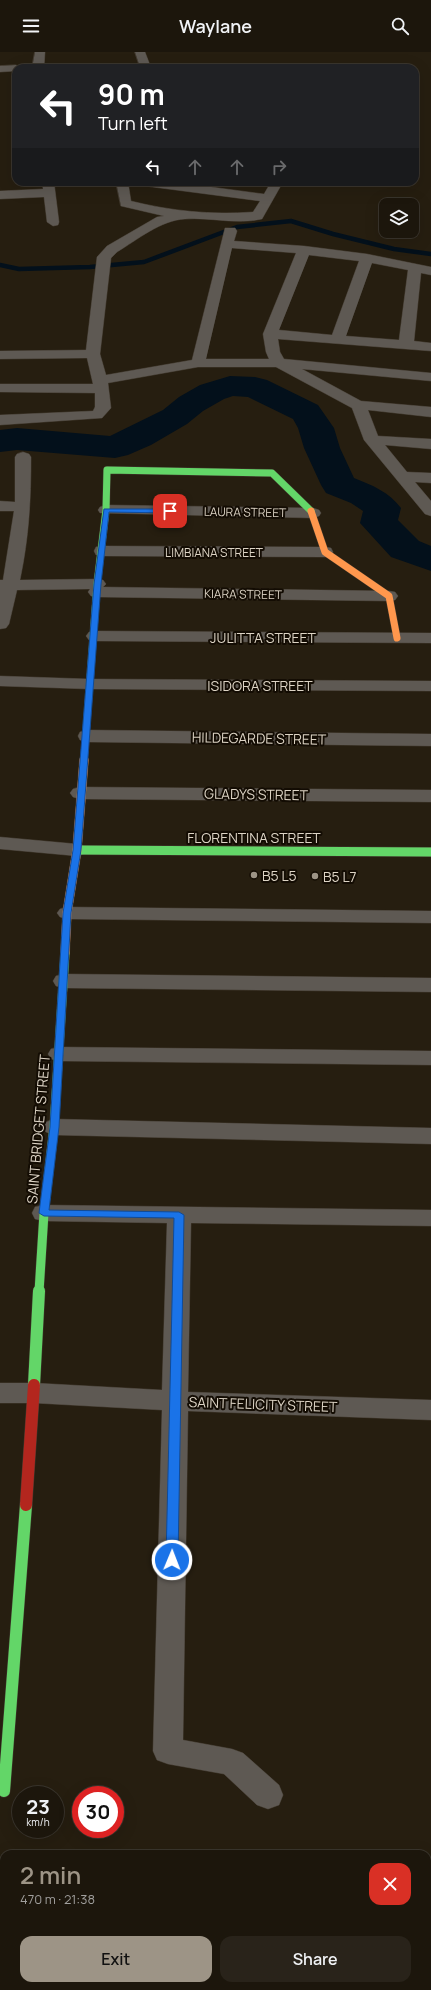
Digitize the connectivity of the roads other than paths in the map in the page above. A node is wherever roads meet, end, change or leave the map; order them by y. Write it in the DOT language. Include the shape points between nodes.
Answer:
graph roads {
  1 [pos="40,52"];
  2 [pos="140,52"];
  3 [pos="38,64"];
  4 [pos="144,64"];
  5 [pos="12,68"];
  6 [pos="0,69"];
  7 [pos="123,186"];
  8 [pos="176,186"];
  9 [pos="274,186"];
  10 [pos="49,188"];
  11 [pos="0,195"];
  12 [pos="267,198"];
  13 [pos="189,214"];
  14 [pos="53,222"];
  15 [pos="231,230"];
  16 [pos="304,250"];
  17 [pos="367,258"];
  18 [pos="415,268"];
  19 [pos="431,271"];
  20 [pos="270,334"];
  21 [pos="337,340"];
  22 [pos="406,345"];
  23 [pos="431,347"];
  24 [pos="94,354"];
  25 [pos="0,355"];
  26 [pos="198,363"];
  27 [pos="279,363"];
  28 [pos="431,377"];
  29 [pos="101,385"];
  30 [pos="0,388"];
  31 [pos="358,405"];
  32 [pos="431,412"];
  33 [pos="0,420"];
  34 [pos="372,440"];
  35 [pos="431,444"];
  36 [pos="24,457"];
  37 [pos="401,476"];
  38 [pos="431,478"];
  39 [pos="0,506"];
  40 [pos="23,507"];
  41 [pos="106,510"];
  42 [pos="431,511"];
  43 [pos="312,513"];
  44 [pos="0,544"];
  45 [pos="17,545"];
  46 [pos="102,551"];
  47 [pos="325,552"];
  48 [pos="5,586"];
  49 [pos="97,588"];
  50 [pos="389,596"];
  51 [pos="0,624"];
  52 [pos="95,636"];
  53 [pos="397,638"];
  54 [pos="431,638"];
  55 [pos="0,681"];
  56 [pos="89,684"];
  57 [pos="431,686"];
  58 [pos="87,736"];
  59 [pos="431,740"];
  60 [pos="80,793"];
  61 [pos="431,796"];
  62 [pos="0,843"];
  63 [pos="77,850"];
  64 [pos="431,852"];
  65 [pos="67,913"];
  66 [pos="431,917"];
  67 [pos="64,981"];
  68 [pos="431,985"];
  69 [pos="59,1054"];
  70 [pos="431,1058"];
  71 [pos="54,1127"];
  72 [pos="431,1136"];
  73 [pos="44,1213"];
  74 [pos="179,1215"];
  75 [pos="431,1218"];
  76 [pos="0,1393"];
  77 [pos="34,1393"];
  78 [pos="176,1401"];
  79 [pos="431,1410"];
  80 [pos="4,1791"];
  81 [pos="268,1795"];
  1 -- 3 [label="street"];
  2 -- 4 [label="street"];
  5 -- 6 [label="street"];
  7 -- 13 [label="street" via="125,203 167,213"];
  8 -- 12 [label="street"];
  9 -- 12 [label="street"];
  10 -- 11 [label="street"];
  10 -- 14 [label="street"];
  12 -- 15 [label="street" via="257,216"];
  13 -- 15 [label="street"];
  13 -- 24 [label="street" via="162,220 112,249 104,257"];
  15 -- 16 [label="street"];
  15 -- 26 [label="street"];
  16 -- 17 [label="street"];
  16 -- 20 [label="street"];
  17 -- 18 [label="street"];
  17 -- 21 [label="street"];
  18 -- 19 [label="street"];
  18 -- 22 [label="street"];
  20 -- 21 [label="street"];
  20 -- 27 [label="street" via="273,352"];
  21 -- 22 [label="street"];
  22 -- 23 [label="street"];
  24 -- 25 [label="street"];
  24 -- 29 [label="street"];
  26 -- 27 [label="street"];
  26 -- 29 [label="street"];
  27 -- 28 [label="street"];
  27 -- 31 [label="street"];
  29 -- 30 [label="street"];
  29 -- 33 [label="street" via="103,408 97,415"];
  31 -- 32 [label="street"];
  31 -- 34 [label="street"];
  34 -- 35 [label="street"];
  34 -- 37 [label="street"];
  36 -- 40 [label="street"];
  37 -- 38 [label="street"];
  37 -- 42 [label="street"];
  39 -- 40 [label="street"];
  40 -- 45 [label="street"];
  41 -- 43 [label="street, LAURA STREET"];
  41 -- 43 [label="street, SAINT BRIDGET STREET" via="108,470 272,473"];
  41 -- 46 [label="street, SAINT BRIDGET STREET"];
  43 -- 47 [label="street"];
  44 -- 45 [label="street"];
  45 -- 48 [label="street"];
  46 -- 47 [label="street, LIMBIANA STREET"];
  46 -- 49 [label="street, SAINT BRIDGET STREET"];
  47 -- 50 [label="street"];
  48 -- 49 [label="street, KIARA STREET"];
  48 -- 51 [label="street"];
  49 -- 50 [label="street, KIARA STREET"];
  49 -- 52 [label="street, SAINT BRIDGET STREET"];
  50 -- 53 [label="street"];
  52 -- 53 [label="street, JULITTA STREET"];
  52 -- 56 [label="street, SAINT BRIDGET STREET"];
  53 -- 54 [label="street, JULITTA STREET"];
  55 -- 56 [label="street, ISIDORA STREET"];
  56 -- 57 [label="street, ISIDORA STREET"];
  56 -- 58 [label="street, SAINT BRIDGET STREET"];
  58 -- 59 [label="street, HILDEGARDE STREET"];
  58 -- 60 [label="street, SAINT BRIDGET STREET"];
  60 -- 61 [label="street, GLADYS STREET"];
  60 -- 63 [label="street, SAINT BRIDGET STREET"];
  62 -- 63 [label="street"];
  63 -- 64 [label="street, FLORENTINA STREET"];
  63 -- 65 [label="street, SAINT BRIDGET STREET"];
  65 -- 66 [label="street"];
  65 -- 67 [label="street, SAINT BRIDGET STREET"];
  67 -- 68 [label="street"];
  67 -- 69 [label="street, SAINT BRIDGET STREET"];
  69 -- 70 [label="street"];
  69 -- 71 [label="street, SAINT BRIDGET STREET"];
  71 -- 72 [label="street"];
  71 -- 73 [label="street, SAINT BRIDGET STREET"];
  73 -- 74 [label="street"];
  73 -- 77 [label="street, SAINT BRIDGET STREET"];
  74 -- 75 [label="street"];
  74 -- 78 [label="street"];
  76 -- 77 [label="street, SAINT FELICITY STREET"];
  77 -- 78 [label="street, SAINT FELICITY STREET"];
  77 -- 80 [label="street, SAINT BRIDGET STREET"];
  78 -- 79 [label="street, SAINT FELICITY STREET"];
  78 -- 81 [label="street" via="168,1751 232,1762"];
}
